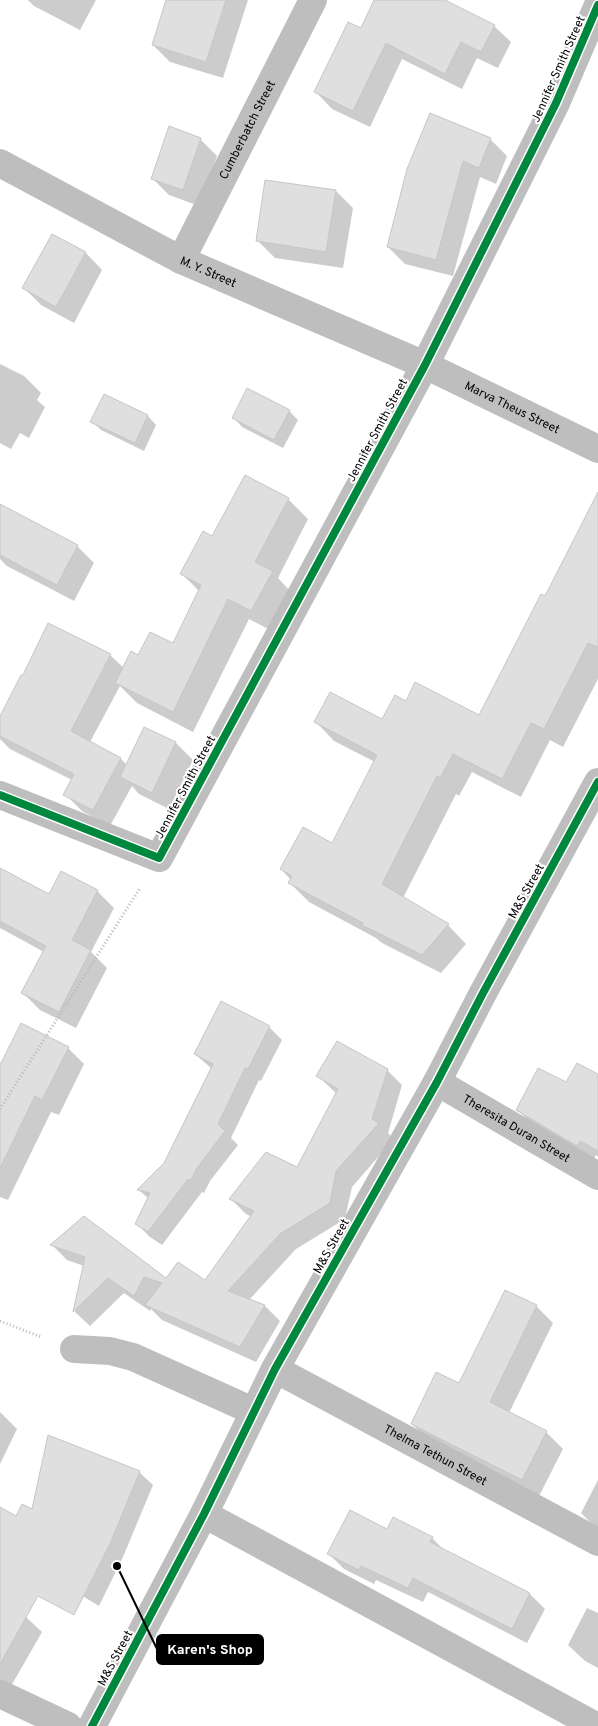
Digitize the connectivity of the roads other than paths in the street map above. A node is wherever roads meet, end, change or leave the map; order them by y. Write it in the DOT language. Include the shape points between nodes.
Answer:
graph roads {
  1 [pos="313,0"];
  2 [pos="598,5"];
  3 [pos="0,163"];
  4 [pos="181,260"];
  5 [pos="425,365"];
  6 [pos="598,449"];
  7 [pos="598,782"];
  8 [pos="0,795"];
  9 [pos="591,813"];
  10 [pos="437,1082"];
  11 [pos="598,1176"];
  12 [pos="74,1349"];
  13 [pos="275,1369"];
  14 [pos="253,1411"];
  15 [pos="204,1514"];
  16 [pos="598,1542"];
  17 [pos="0,1694"];
  18 [pos="68,1726"];
  19 [pos="92,1726"];
  20 [pos="596,1726"];
  1 -- 4 [label="street, Cumberbatch Street"];
  2 -- 5 [label="street, Jennifer Smith Street" via="556,103"];
  3 -- 4 [label="street, M. Y. Street"];
  4 -- 5 [label="street, M. Y. Street"];
  5 -- 6 [label="street, Marva Theus Street"];
  5 -- 8 [label="street, Jennifer Smith Street" via="159,858"];
  7 -- 9 [label="street, M&S Street"];
  9 -- 10 [label="street, M&S Street" via="483,993"];
  10 -- 11 [label="street, Theresita Duran Street"];
  10 -- 13 [label="street, M&S Street"];
  12 -- 14 [label="street" via="110,1351 133,1357"];
  13 -- 14 [label="street, M&S Street"];
  13 -- 16 [label="street, Thelma Tethun Street"];
  14 -- 15 [label="street, M&S Street"];
  15 -- 19 [label="street, M&S Street"];
  15 -- 20 [label="street"];
  17 -- 18 [label="street"];
}
